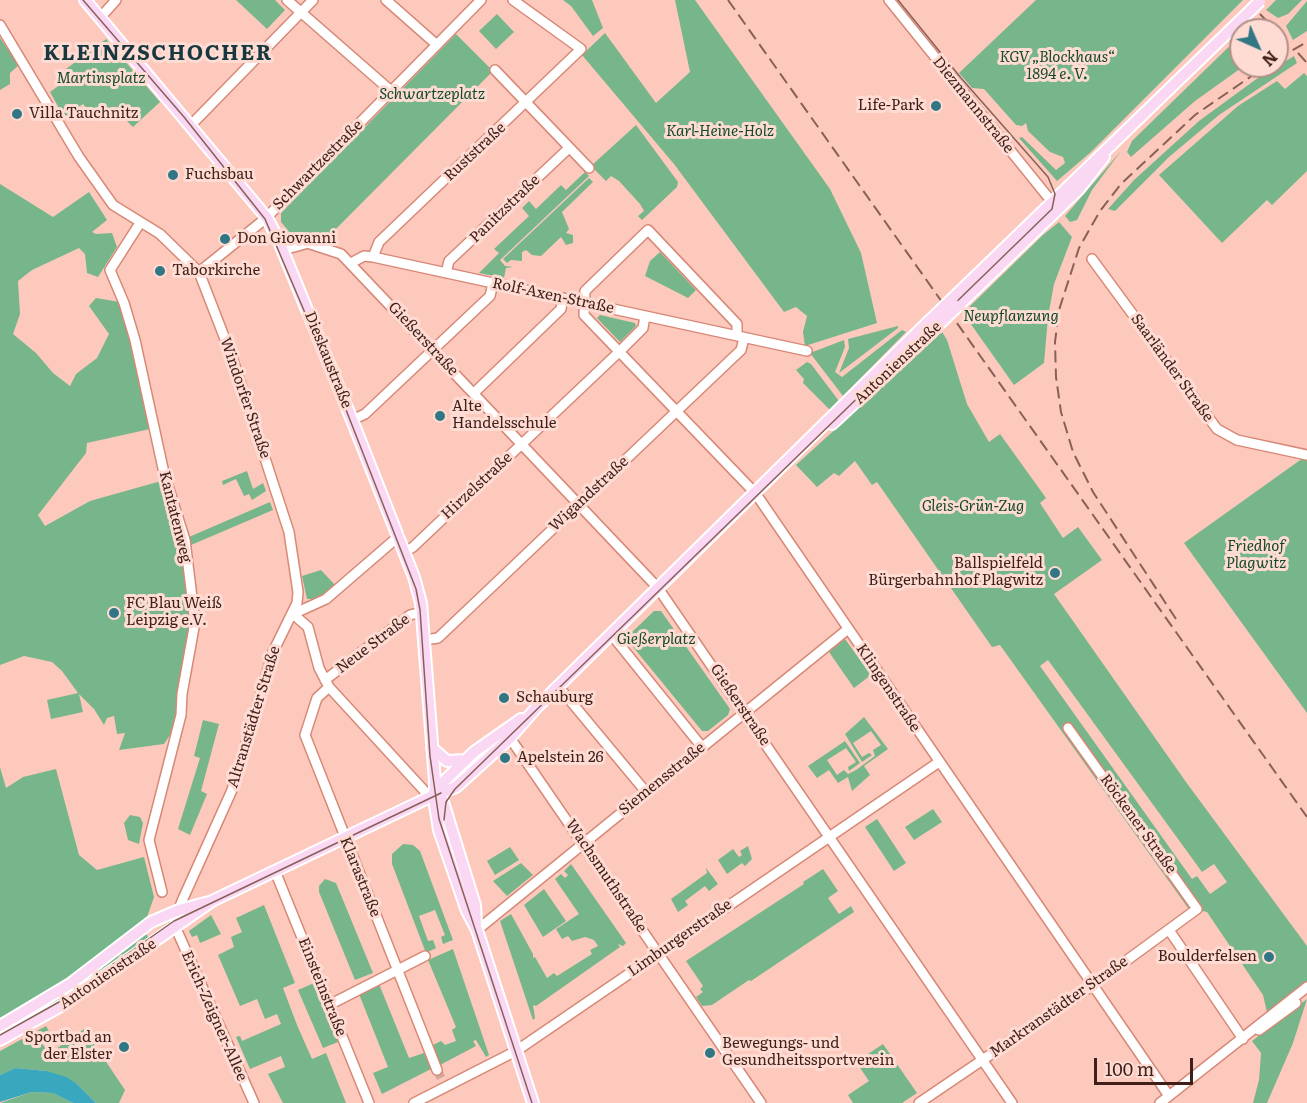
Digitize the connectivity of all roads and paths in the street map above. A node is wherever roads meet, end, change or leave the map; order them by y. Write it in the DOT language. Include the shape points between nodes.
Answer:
graph roads {
  1 [pos="85,0"];
  2 [pos="116,0"];
  3 [pos="287,0"];
  4 [pos="313,0"];
  5 [pos="386,0"];
  6 [pos="481,0"];
  7 [pos="513,0"];
  8 [pos="889,0"];
  9 [pos="1260,1"];
  10 [pos="301,12"];
  11 [pos="100,18"];
  12 [pos="0,25"];
  13 [pos="437,45"];
  14 [pos="495,70"];
  15 [pos="391,91"];
  16 [pos="526,103"];
  17 [pos="192,124"];
  18 [pos="569,148"];
  19 [pos="589,168"];
  20 [pos="1054,205"];
  21 [pos="267,218"];
  22 [pos="140,223"];
  23 [pos="278,239"];
  24 [pos="305,244"];
  25 [pos="283,250"];
  26 [pos="373,258"];
  27 [pos="1092,259"];
  28 [pos="351,263"];
  29 [pos="199,272"];
  30 [pos="446,273"];
  31 [pos="494,283"];
  32 [pos="563,298"];
  33 [pos="583,303"];
  34 [pos="645,316"];
  35 [pos="740,337"];
  36 [pos="432,349"];
  37 [pos="807,351"];
  38 [pos="620,352"];
  39 [pos="474,393"];
  40 [pos="677,411"];
  41 [pos="352,420"];
  42 [pos="522,444"];
  43 [pos="1307,455"];
  44 [pos="755,493"];
  45 [pos="579,503"];
  46 [pos="399,536"];
  47 [pos="405,552"];
  48 [pos="658,588"];
  49 [pos="422,612"];
  50 [pos="293,614"];
  51 [pos="848,629"];
  52 [pos="611,634"];
  53 [pos="424,640"];
  54 [pos="327,683"];
  55 [pos="558,686"];
  56 [pos="746,712"];
  57 [pos="527,716"];
  58 [pos="1068,728"];
  59 [pos="1087,733"];
  60 [pos="510,738"];
  61 [pos="1077,740"];
  62 [pos="702,747"];
  63 [pos="432,748"];
  64 [pos="465,760"];
  65 [pos="939,762"];
  66 [pos="646,792"];
  67 [pos="435,793"];
  68 [pos="828,836"];
  69 [pos="344,838"];
  70 [pos="583,842"];
  71 [pos="275,871"];
  72 [pos="162,892"];
  73 [pos="212,901"];
  74 [pos="1197,909"];
  75 [pos="179,910"];
  76 [pos="162,917"];
  77 [pos="177,928"];
  78 [pos="477,930"];
  79 [pos="1169,930"];
  80 [pos="658,953"];
  81 [pos="425,956"];
  82 [pos="397,970"];
  83 [pos="1093,985"];
  84 [pos="1307,987"];
  85 [pos="1307,995"];
  86 [pos="329,1005"];
  87 [pos="0,1026"];
  88 [pos="1247,1036"];
  89 [pos="0,1041"];
  90 [pos="516,1051"];
  91 [pos="983,1059"];
  92 [pos="437,1070"];
  93 [pos="1169,1096"];
  94 [pos="254,1103"];
  95 [pos="369,1103"];
  96 [pos="414,1103"];
  97 [pos="533,1103"];
  98 [pos="761,1103"];
  99 [pos="920,1103"];
  100 [pos="1012,1103"];
  101 [pos="1160,1103"];
  1 -- 11 [label="main road, Dieskaustraße"];
  2 -- 11 [label="street"];
  3 -- 10 [label="street"];
  4 -- 10 [label="street"];
  5 -- 13 [label="street"];
  6 -- 13 [label="street, Schwartzestraße"];
  7 -- 16 [label="street, Ruststraße" via="581,49"];
  8 -- 20 [label="street, Diezmannstraße"];
  9 -- 20 [label="main road, Antonienstraße, bridge" via="1109,149 1097,156"];
  10 -- 15 [label="street"];
  10 -- 17 [label="street"];
  11 -- 17 [label="main road, Dieskaustraße"];
  12 -- 22 [label="street, Windorfer Straße" via="93,178 113,205"];
  13 -- 15 [label="street, Schwartzestraße"];
  14 -- 16 [label="street"];
  15 -- 21 [label="street, Schwartzestraße"];
  16 -- 18 [label="street"];
  16 -- 26 [label="street, Ruststraße" via="380,242"];
  17 -- 21 [label="main road, Dieskaustraße"];
  18 -- 19 [label="street"];
  18 -- 30 [label="street, Panitzstraße" via="449,261"];
  20 -- 44 [label="main road, Antonienstraße, bridge"];
  21 -- 23 [label="main road, Dieskaustraße"];
  21 -- 29 [label="street, Schwartzestraße"];
  22 -- 29 [label="street, Windorfer Straße" via="179,249"];
  22 -- 72 [label="street, Kantatenweg" via="110,270 135,340 164,473 186,545 195,622 181,715 150,835"];
  23 -- 24 [label="street" via="295,239"];
  23 -- 25 [label="main road, Dieskaustraße"];
  24 -- 25 [label="street"];
  24 -- 28 [label="street" via="336,251"];
  25 -- 41 [label="main road, Dieskaustraße"];
  26 -- 28 [label="street, Rolf-Axen-Straße" via="364,256"];
  26 -- 30 [label="street, Rolf-Axen-Straße"];
  27 -- 43 [label="street, Saarländer Straße" via="1217,429 1247,443"];
  28 -- 36 [label="street, Gießerstraße"];
  29 -- 50 [label="street, Windorfer Straße" via="286,519 297,592"];
  30 -- 31 [label="street, Rolf-Axen-Straße"];
  31 -- 32 [label="street, Rolf-Axen-Straße"];
  31 -- 36 [label="street" via="490,296"];
  32 -- 33 [label="street, Rolf-Axen-Straße"];
  32 -- 39 [label="street" via="561,309"];
  33 -- 34 [label="street, Rolf-Axen-Straße"];
  33 -- 35 [label="street" via="587,287 648,230 737,324"];
  33 -- 38 [label="street, Klingenstraße" via="584,315"];
  34 -- 35 [label="street, Rolf-Axen-Straße"];
  34 -- 38 [label="street, Hirzelstraße" via="643,328"];
  35 -- 37 [label="street, Rolf-Axen-Straße"];
  35 -- 40 [label="street, Wigandstraße" via="741,350"];
  36 -- 39 [label="street, Gießerstraße"];
  36 -- 41 [label="street" via="364,414"];
  38 -- 40 [label="street, Klingenstraße"];
  38 -- 42 [label="street, Hirzelstraße"];
  39 -- 42 [label="street, Gießerstraße"];
  40 -- 44 [label="street, Klingenstraße"];
  40 -- 45 [label="street, Wigandstraße"];
  41 -- 46 [label="main road, Dieskaustraße"];
  42 -- 45 [label="street, Gießerstraße"];
  42 -- 47 [label="street, Hirzelstraße"];
  44 -- 48 [label="main road, Antonienstraße"];
  44 -- 51 [label="street, Klingenstraße"];
  45 -- 48 [label="street, Gießerstraße"];
  45 -- 53 [label="street, Wigandstraße" via="438,638"];
  46 -- 47 [label="main road, Dieskaustraße"];
  46 -- 50 [label="street" via="326,599"];
  47 -- 49 [label="main road, Dieskaustraße"];
  48 -- 52 [label="main road, Antonienstraße"];
  48 -- 56 [label="street, Gießerstraße"];
  49 -- 53 [label="main road, Dieskaustraße"];
  49 -- 54 [label="street, Neue Straße" via="410,615"];
  50 -- 54 [label="street" via="308,627 318,668"];
  50 -- 75 [label="street, Altranstädter Straße" via="273,652 232,790"];
  51 -- 56 [label="street, Siemensstraße"];
  51 -- 65 [label="street, Klingenstraße"];
  52 -- 55 [label="main road, Antonienstraße"];
  52 -- 62 [label="street"];
  53 -- 63 [label="main road, Dieskaustraße"];
  54 -- 67 [label="street"];
  54 -- 69 [label="street, Klarastraße" via="317,698 305,735"];
  55 -- 57 [label="main road, Antonienstraße"];
  55 -- 66 [label="street"];
  56 -- 62 [label="street, Siemensstraße"];
  56 -- 68 [label="street, Gießerstraße"];
  57 -- 60 [label="main road, Antonienstraße"];
  57 -- 64 [label="main road, Antonienstraße"];
  58 -- 61 [label="street, Röckener Straße"];
  59 -- 61 [label="street"];
  60 -- 67 [label="main road, Antonienstraße" via="456,787"];
  60 -- 70 [label="street, Wachsmuthstraße"];
  61 -- 74 [label="street, Röckener Straße"];
  62 -- 66 [label="street, Siemensstraße"];
  63 -- 64 [label="main road" via="447,761"];
  63 -- 67 [label="main road, Dieskaustraße"];
  64 -- 67 [label="main road, Antonienstraße"];
  65 -- 68 [label="street, Limburgerstraße"];
  65 -- 83 [label="street, Klingenstraße"];
  66 -- 70 [label="street, Siemensstraße"];
  67 -- 69 [label="main road, Antonienstraße"];
  67 -- 78 [label="main road" via="451,826 475,905"];
  67 -- 78 [label="main road" via="439,830 466,911"];
  68 -- 80 [label="street, Limburgerstraße"];
  68 -- 91 [label="street, Gießerstraße"];
  69 -- 71 [label="main road, Antonienstraße"];
  69 -- 82 [label="street, Klarastraße"];
  70 -- 78 [label="street, Siemensstraße"];
  70 -- 80 [label="street, Wachsmuthstraße"];
  71 -- 73 [label="main road, Antonienstraße"];
  71 -- 86 [label="street, Einsteinstraße"];
  73 -- 75 [label="main road, Antonienstraße"];
  73 -- 77 [label="main road, Antonienstraße"];
  74 -- 79 [label="street, Markranstädter Straße"];
  75 -- 76 [label="main road, Antonienstraße"];
  75 -- 77 [label="street, Altranstädter Straße"];
  76 -- 77 [label="street"];
  76 -- 87 [label="main road, Antonienstraße" via="70,984"];
  77 -- 89 [label="main road, Antonienstraße" via="63,1005"];
  77 -- 94 [label="street, Erich-Zeigner-Allee"];
  78 -- 90 [label="main road"];
  79 -- 83 [label="street, Markranstädter Straße"];
  79 -- 88 [label="street"];
  80 -- 90 [label="street, Limburgerstraße"];
  80 -- 98 [label="street, Wachsmuthstraße"];
  81 -- 82 [label="street"];
  82 -- 86 [label="street"];
  82 -- 92 [label="street, Klarastraße"];
  83 -- 91 [label="street, Markranstädter Straße"];
  83 -- 93 [label="street, Klingenstraße"];
  84 -- 88 [label="street"];
  85 -- 88 [label="street"];
  86 -- 95 [label="street, Einsteinstraße"];
  88 -- 93 [label="street"];
  90 -- 96 [label="street, Limburgerstraße" via="443,1083"];
  90 -- 97 [label="main road"];
  91 -- 99 [label="street, Markranstädter Straße"];
  91 -- 100 [label="street, Gießerstraße"];
  93 -- 101 [label="street"];
}
